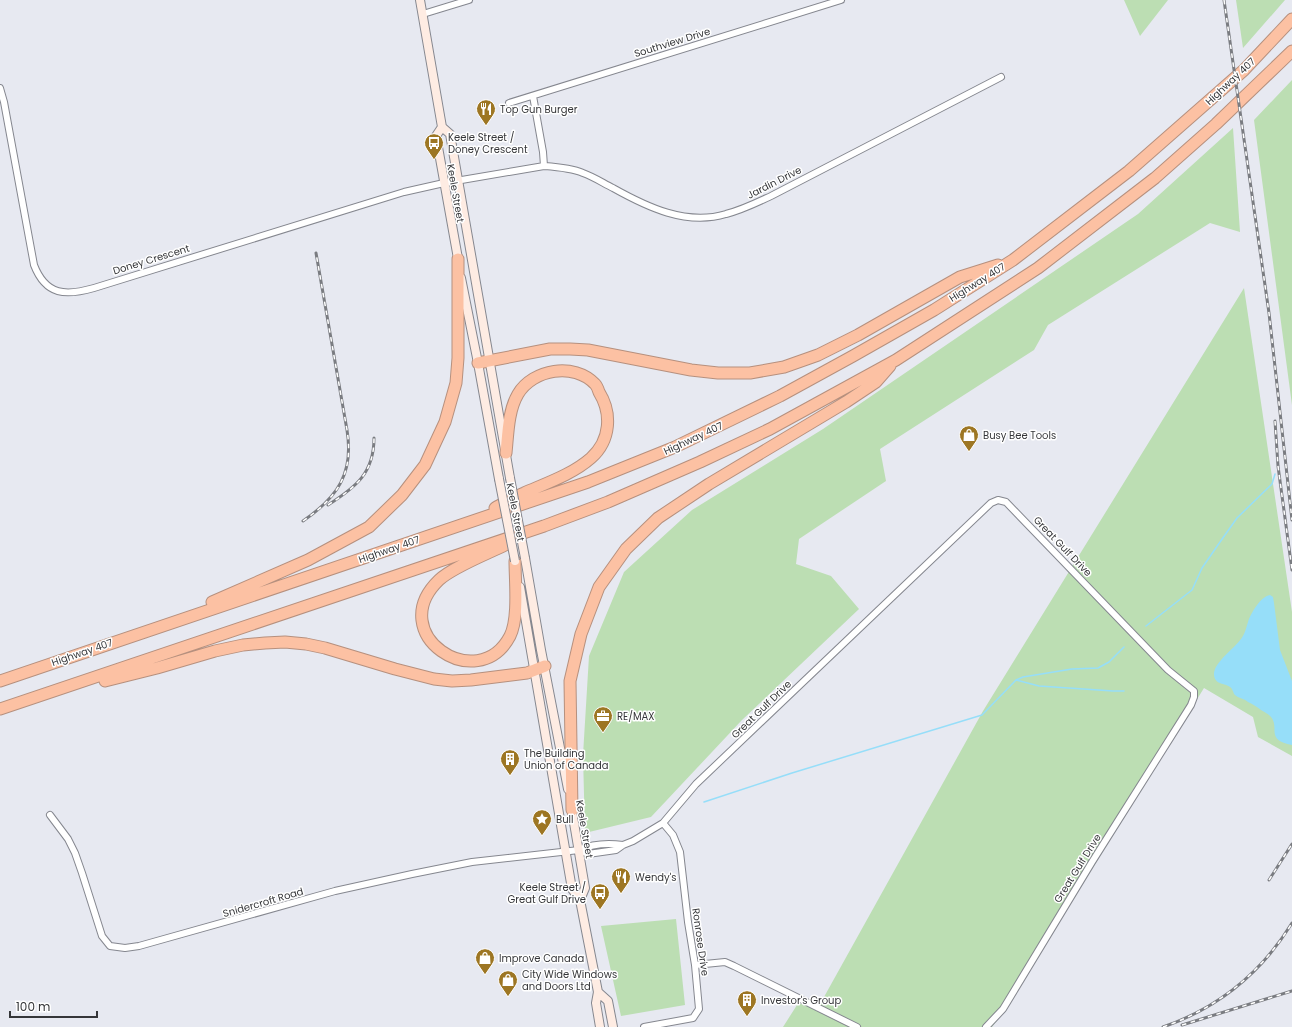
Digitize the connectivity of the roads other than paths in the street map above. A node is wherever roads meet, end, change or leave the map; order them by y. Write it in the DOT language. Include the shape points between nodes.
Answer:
graph roads {
  1 [pos="420,0"];
  2 [pos="469,0"];
  3 [pos="841,0"];
  4 [pos="423,14"];
  5 [pos="1292,20"];
  6 [pos="1292,51"];
  7 [pos="1001,77"];
  8 [pos="0,88"];
  9 [pos="533,96"];
  10 [pos="509,103"];
  11 [pos="442,127"];
  12 [pos="544,166"];
  13 [pos="458,180"];
  14 [pos="444,182"];
  15 [pos="458,259"];
  16 [pos="1014,260"];
  17 [pos="896,360"];
  18 [pos="484,362"];
  19 [pos="506,453"];
  20 [pos="459,526"];
  21 [pos="544,526"];
  22 [pos="520,560"];
  23 [pos="151,629"];
  24 [pos="540,668"];
  25 [pos="0,681"];
  26 [pos="28,700"];
  27 [pos="0,709"];
  28 [pos="572,810"];
  29 [pos="50,815"];
  30 [pos="663,823"];
  31 [pos="579,850"];
  32 [pos="566,851"];
  33 [pos="580,900"];
  34 [pos="695,965"];
  35 [pos="598,992"];
  36 [pos="600,1027"];
  37 [pos="613,1027"];
  38 [pos="644,1027"];
  39 [pos="857,1027"];
  40 [pos="986,1027"];
  1 -- 4 [label="main road, Keele Street"];
  2 -- 4 [label="street"];
  3 -- 9 [label="street, Southview Drive"];
  4 -- 11 [label="main road, Keele Street"];
  5 -- 16 [label="highway, Highway 407" via="1244,70 1135,166"];
  6 -- 17 [label="highway" via="1155,178 1038,268"];
  7 -- 12 [label="street, Jardin Drive" via="771,196 725,215 700,218 666,213 582,172"];
  8 -- 14 [label="street, Doney Crescent" via="34,265 44,281 53,289 64,292 88,290 370,202"];
  9 -- 10 [label="street, Southview Drive"];
  9 -- 12 [label="street"];
  11 -- 13 [label="main road, Keele Street" via="450,134"];
  11 -- 14 [label="main road, Keele Street" via="436,136"];
  12 -- 13 [label="street, Jardin Drive"];
  13 -- 14 [label="street, Doney Crescent"];
  13 -- 18 [label="main road, Keele Street"];
  14 -- 15 [label="main road, Keele Street"];
  15 -- 18 [label="main road, Keele Street"];
  15 -- 23 [label="highway" via="456,383 445,422 425,465 402,495 369,527 314,556"];
  16 -- 18 [label="highway" via="960,277 858,335 818,355 784,367 750,373 718,373 570,349 550,349"];
  16 -- 20 [label="highway, Highway 407" via="853,356 780,396 702,434 595,479"];
  17 -- 21 [label="highway" via="776,425 700,462 608,502"];
  17 -- 28 [label="highway" via="876,382 846,402 663,514 626,549 600,587 580,634 570,681"];
  18 -- 19 [label="main road, Keele Street"];
  18 -- 22 [label="main road, Keele Street, bridge" via="499,479"];
  19 -- 20 [label="highway" via="512,408 518,394 529,382 544,373 563,371 582,375 595,384 605,401 609,420 606,436 592,458 577,468"];
  19 -- 22 [label="main road, Keele Street, bridge"];
  20 -- 23 [label="highway, Highway 407"];
  21 -- 22 [label="highway" via="440,579 430,590 422,606 423,625 431,643 448,655 463,661 481,660 500,649 514,626"];
  21 -- 26 [label="highway"];
  22 -- 24 [label="main road, Keele Street"];
  23 -- 25 [label="highway, Highway 407"];
  24 -- 26 [label="highway" via="527,673 452,681 402,671 306,644 265,643 215,651"];
  24 -- 28 [label="main road, Keele Street"];
  24 -- 32 [label="main road, Keele Street"];
  26 -- 27 [label="highway"];
  28 -- 31 [label="main road, Keele Street"];
  29 -- 32 [label="street, Snidercroft Road" via="75,852 102,936 110,946 118,948 139,946 335,891 412,874 472,862"];
  30 -- 31 [label="street, Great Gulf Drive" via="623,845 587,846"];
  30 -- 34 [label="street, Ronrose Drive" via="673,835 680,852"];
  30 -- 40 [label="street, Great Gulf Drive" via="696,784 991,503 998,500 1006,502 1168,670 1194,691 1194,697 1003,1009"];
  31 -- 32 [label="street, Snidercroft Road"];
  31 -- 33 [label="main road, Keele Street" via="585,888"];
  32 -- 33 [label="main road, Keele Street" via="572,889"];
  33 -- 35 [label="main road, Keele Street"];
  34 -- 38 [label="street, Ronrose Drive" via="700,1009 693,1018"];
  34 -- 39 [label="street" via="725,962"];
  35 -- 36 [label="main road, Keele Street" via="596,1003"];
  35 -- 37 [label="main road, Keele Street" via="608,1001"];
}
